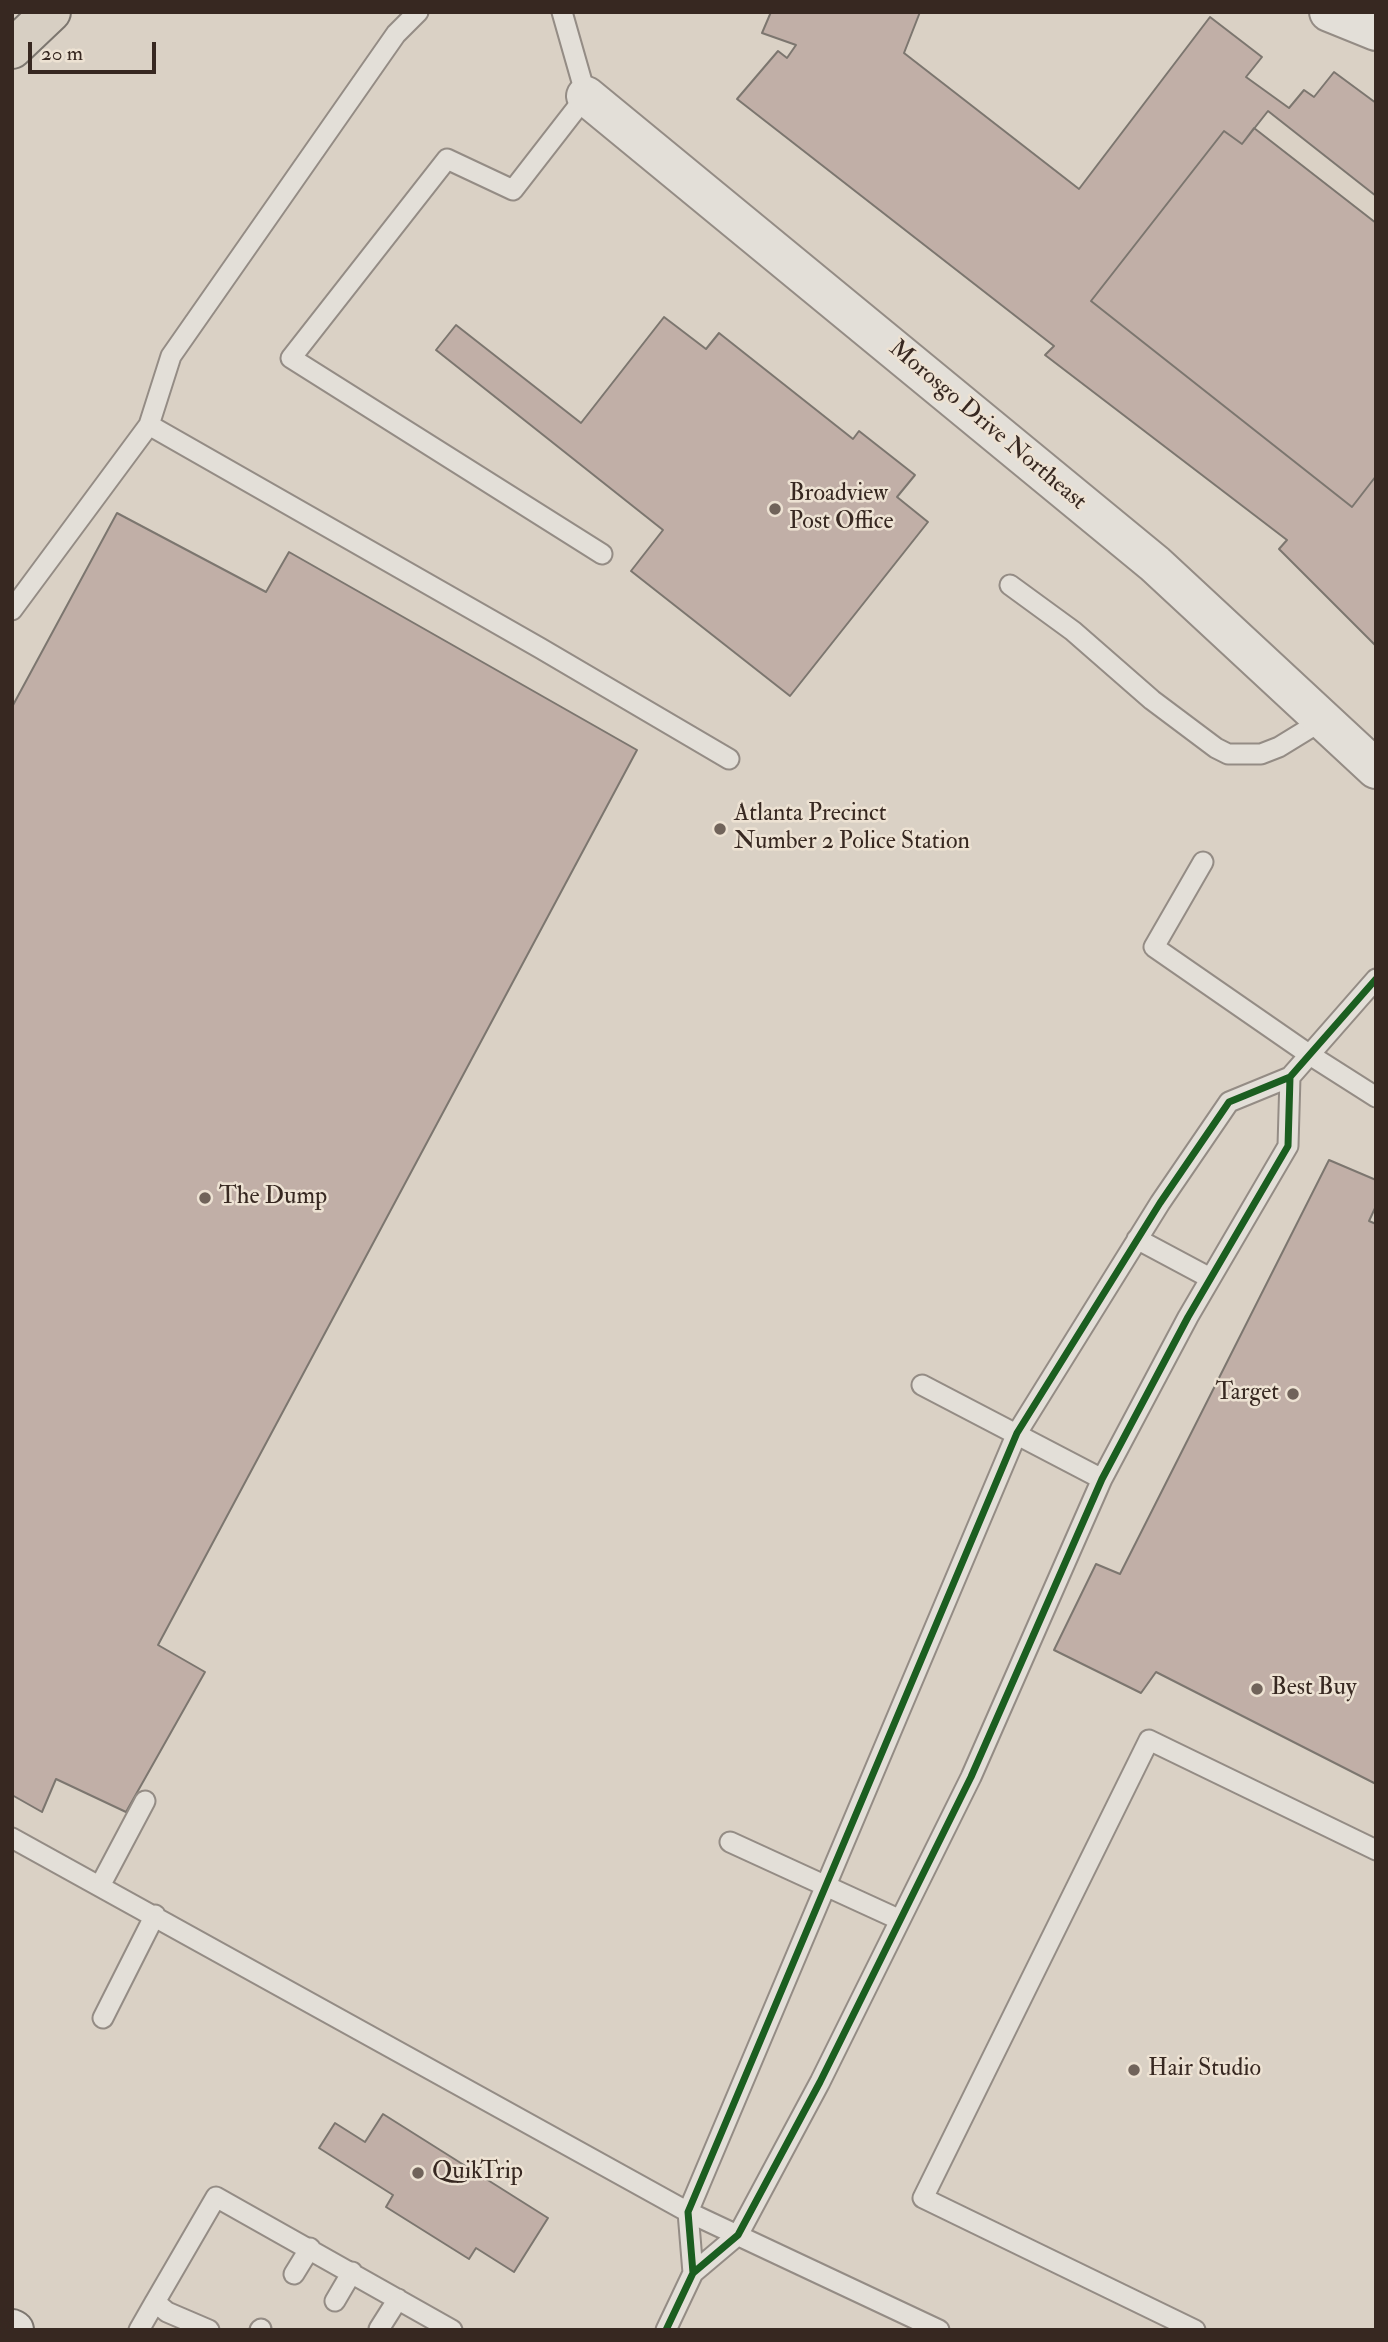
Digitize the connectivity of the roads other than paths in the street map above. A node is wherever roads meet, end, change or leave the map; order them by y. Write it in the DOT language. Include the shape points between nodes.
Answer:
graph roads {
  1 [pos="51,12"];
  2 [pos="418,12"];
  3 [pos="562,12"];
  4 [pos="1329,12"];
  5 [pos="1376,31"];
  6 [pos="12,50"];
  7 [pos="586,96"];
  8 [pos="149,425"];
  9 [pos="602,554"];
  10 [pos="1010,585"];
  11 [pos="12,610"];
  12 [pos="1323,720"];
  13 [pos="729,759"];
  14 [pos="1376,769"];
  15 [pos="1203,863"];
  16 [pos="1376,979"];
  17 [pos="1310,1055"];
  18 [pos="1290,1077"];
  19 [pos="1376,1097"];
  20 [pos="1137,1239"];
  21 [pos="1210,1278"];
  22 [pos="922,1385"];
  23 [pos="1017,1433"];
  24 [pos="1102,1479"];
  25 [pos="145,1801"];
  26 [pos="12,1838"];
  27 [pos="730,1842"];
  28 [pos="1376,1850"];
  29 [pos="101,1884"];
  30 [pos="827,1888"];
  31 [pos="155,1915"];
  32 [pos="898,1919"];
  33 [pos="103,2018"];
  34 [pos="688,2212"];
  35 [pos="738,2235"];
  36 [pos="310,2248"];
  37 [pos="352,2272"];
  38 [pos="693,2273"];
  39 [pos="294,2274"];
  40 [pos="398,2299"];
  41 [pos="335,2301"];
  42 [pos="155,2302"];
  43 [pos="442,2327"];
  44 [pos="379,2329"];
  45 [pos="139,2330"];
  46 [pos="209,2330"];
  47 [pos="666,2330"];
  48 [pos="939,2330"];
  49 [pos="1195,2330"];
  1 -- 6 [label="highway"];
  2 -- 8 [label="lane" via="396,34 171,356"];
  3 -- 7 [label="lane"];
  4 -- 5 [label="street"];
  7 -- 9 [label="lane" via="513,190 447,159 291,358"];
  7 -- 12 [label="street, Morosgo Drive Northeast" via="1155,564"];
  8 -- 11 [label="lane"];
  8 -- 13 [label="lane"];
  10 -- 12 [label="lane" via="1216,748 1244,756 1261,754"];
  12 -- 14 [label="street, Morosgo Drive Northeast"];
  15 -- 17 [label="lane" via="1154,947"];
  16 -- 17 [label="lane"];
  17 -- 18 [label="lane"];
  17 -- 19 [label="lane"];
  18 -- 20 [label="lane" via="1229,1102"];
  18 -- 21 [label="lane" via="1288,1146"];
  20 -- 21 [label="lane"];
  20 -- 23 [label="lane"];
  21 -- 24 [label="lane"];
  22 -- 23 [label="lane"];
  23 -- 24 [label="lane"];
  23 -- 30 [label="lane"];
  24 -- 32 [label="lane" via="971,1777"];
  25 -- 29 [label="lane"];
  26 -- 29 [label="lane"];
  27 -- 30 [label="lane"];
  28 -- 49 [label="lane" via="1149,1740 923,2198"];
  29 -- 31 [label="lane"];
  30 -- 32 [label="lane"];
  30 -- 34 [label="lane"];
  31 -- 33 [label="lane"];
  31 -- 34 [label="lane"];
  32 -- 35 [label="lane" via="820,2082"];
  34 -- 35 [label="lane"];
  34 -- 38 [label="lane"];
  35 -- 38 [label="lane"];
  35 -- 48 [label="lane"];
  36 -- 37 [label="lane"];
  36 -- 39 [label="lane"];
  36 -- 42 [label="lane" via="216,2197"];
  37 -- 40 [label="lane"];
  37 -- 41 [label="lane"];
  38 -- 47 [label="lane"];
  40 -- 43 [label="lane"];
  40 -- 44 [label="lane"];
  42 -- 45 [label="lane"];
  42 -- 46 [label="lane"];
}
